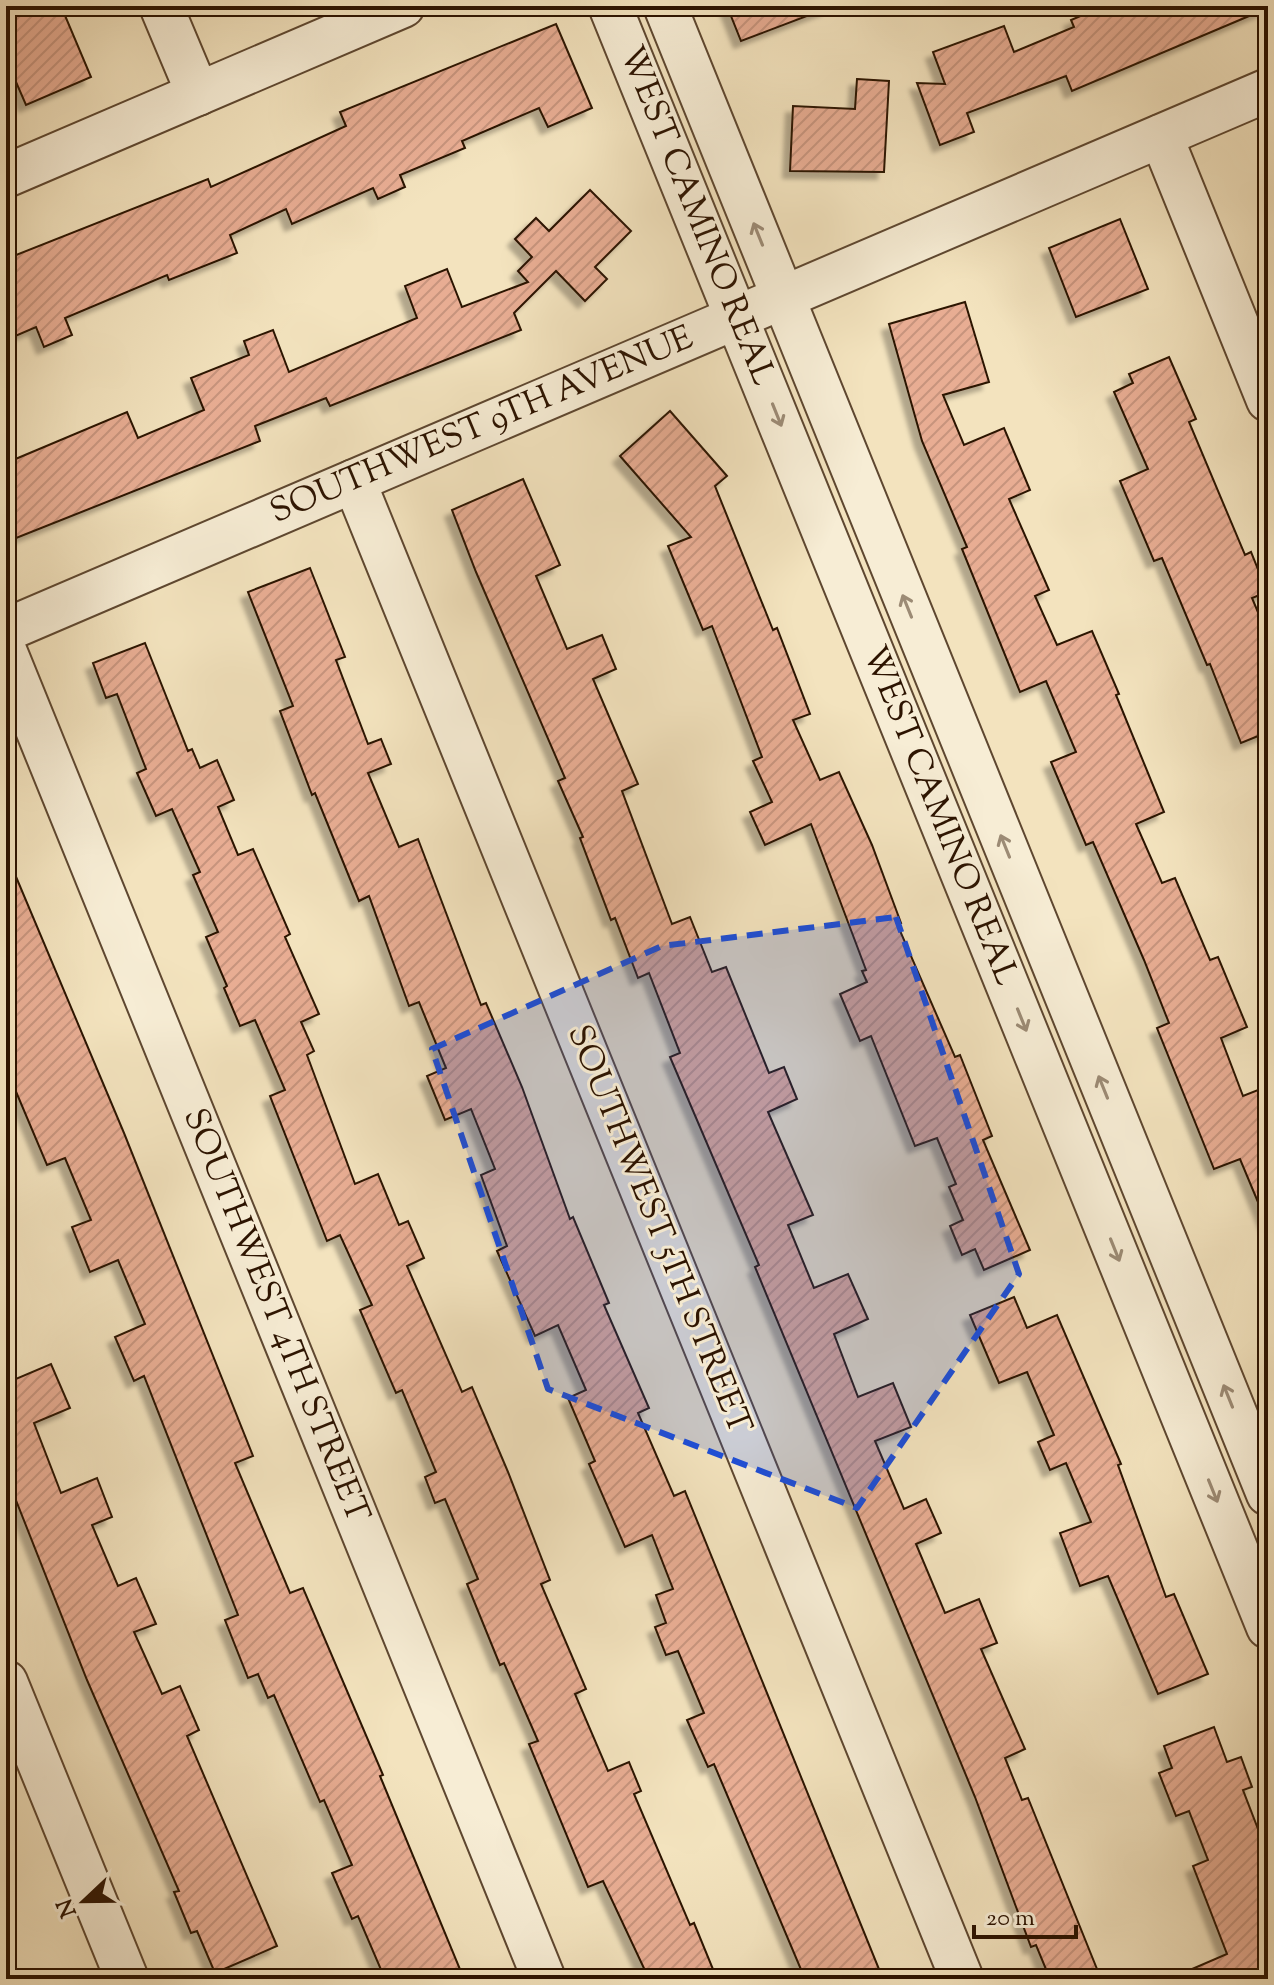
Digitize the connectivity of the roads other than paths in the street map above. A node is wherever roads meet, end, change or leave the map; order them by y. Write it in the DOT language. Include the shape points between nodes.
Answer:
graph roads {
  1 [pos="161,6"];
  2 [pos="403,6"];
  3 [pos="610,6"];
  4 [pos="665,6"];
  5 [pos="1268,90"];
  6 [pos="198,94"];
  7 [pos="1161,136"];
  8 [pos="6,176"];
  9 [pos="783,298"];
  10 [pos="737,317"];
  11 [pos="1268,400"];
  12 [pos="354,481"];
  13 [pos="6,630"];
  14 [pos="6,653"];
  15 [pos="1132,1160"];
  16 [pos="1085,1177"];
  17 [pos="1268,1494"];
  18 [pos="1268,1627"];
  19 [pos="6,1682"];
  20 [pos="127,1979"];
  21 [pos="544,1979"];
  22 [pos="962,1979"];
  1 -- 6 [label="street"];
  2 -- 6 [label="street"];
  3 -- 10 [label="street, WEST CAMINO REAL"];
  9 -- 4 [label="street, WEST CAMINO REAL, one-way"];
  5 -- 7 [label="street, SOUTHWEST 9TH AVENUE"];
  6 -- 8 [label="street"];
  7 -- 9 [label="street, SOUTHWEST 9TH AVENUE"];
  7 -- 11 [label="street"];
  9 -- 10 [label="street, SOUTHWEST 9TH AVENUE"];
  15 -- 9 [label="street, WEST CAMINO REAL, one-way"];
  10 -- 12 [label="street, SOUTHWEST 9TH AVENUE"];
  10 -- 16 [label="street, WEST CAMINO REAL, one-way"];
  12 -- 13 [label="street, SOUTHWEST 9TH AVENUE"];
  12 -- 22 [label="street, SOUTHWEST 5TH STREET"];
  14 -- 21 [label="street, SOUTHWEST 4TH STREET"];
  15 -- 16 [label="street"];
  17 -- 15 [label="street, WEST CAMINO REAL, one-way"];
  16 -- 18 [label="street, WEST CAMINO REAL, one-way"];
  19 -- 20 [label="street"];
}
